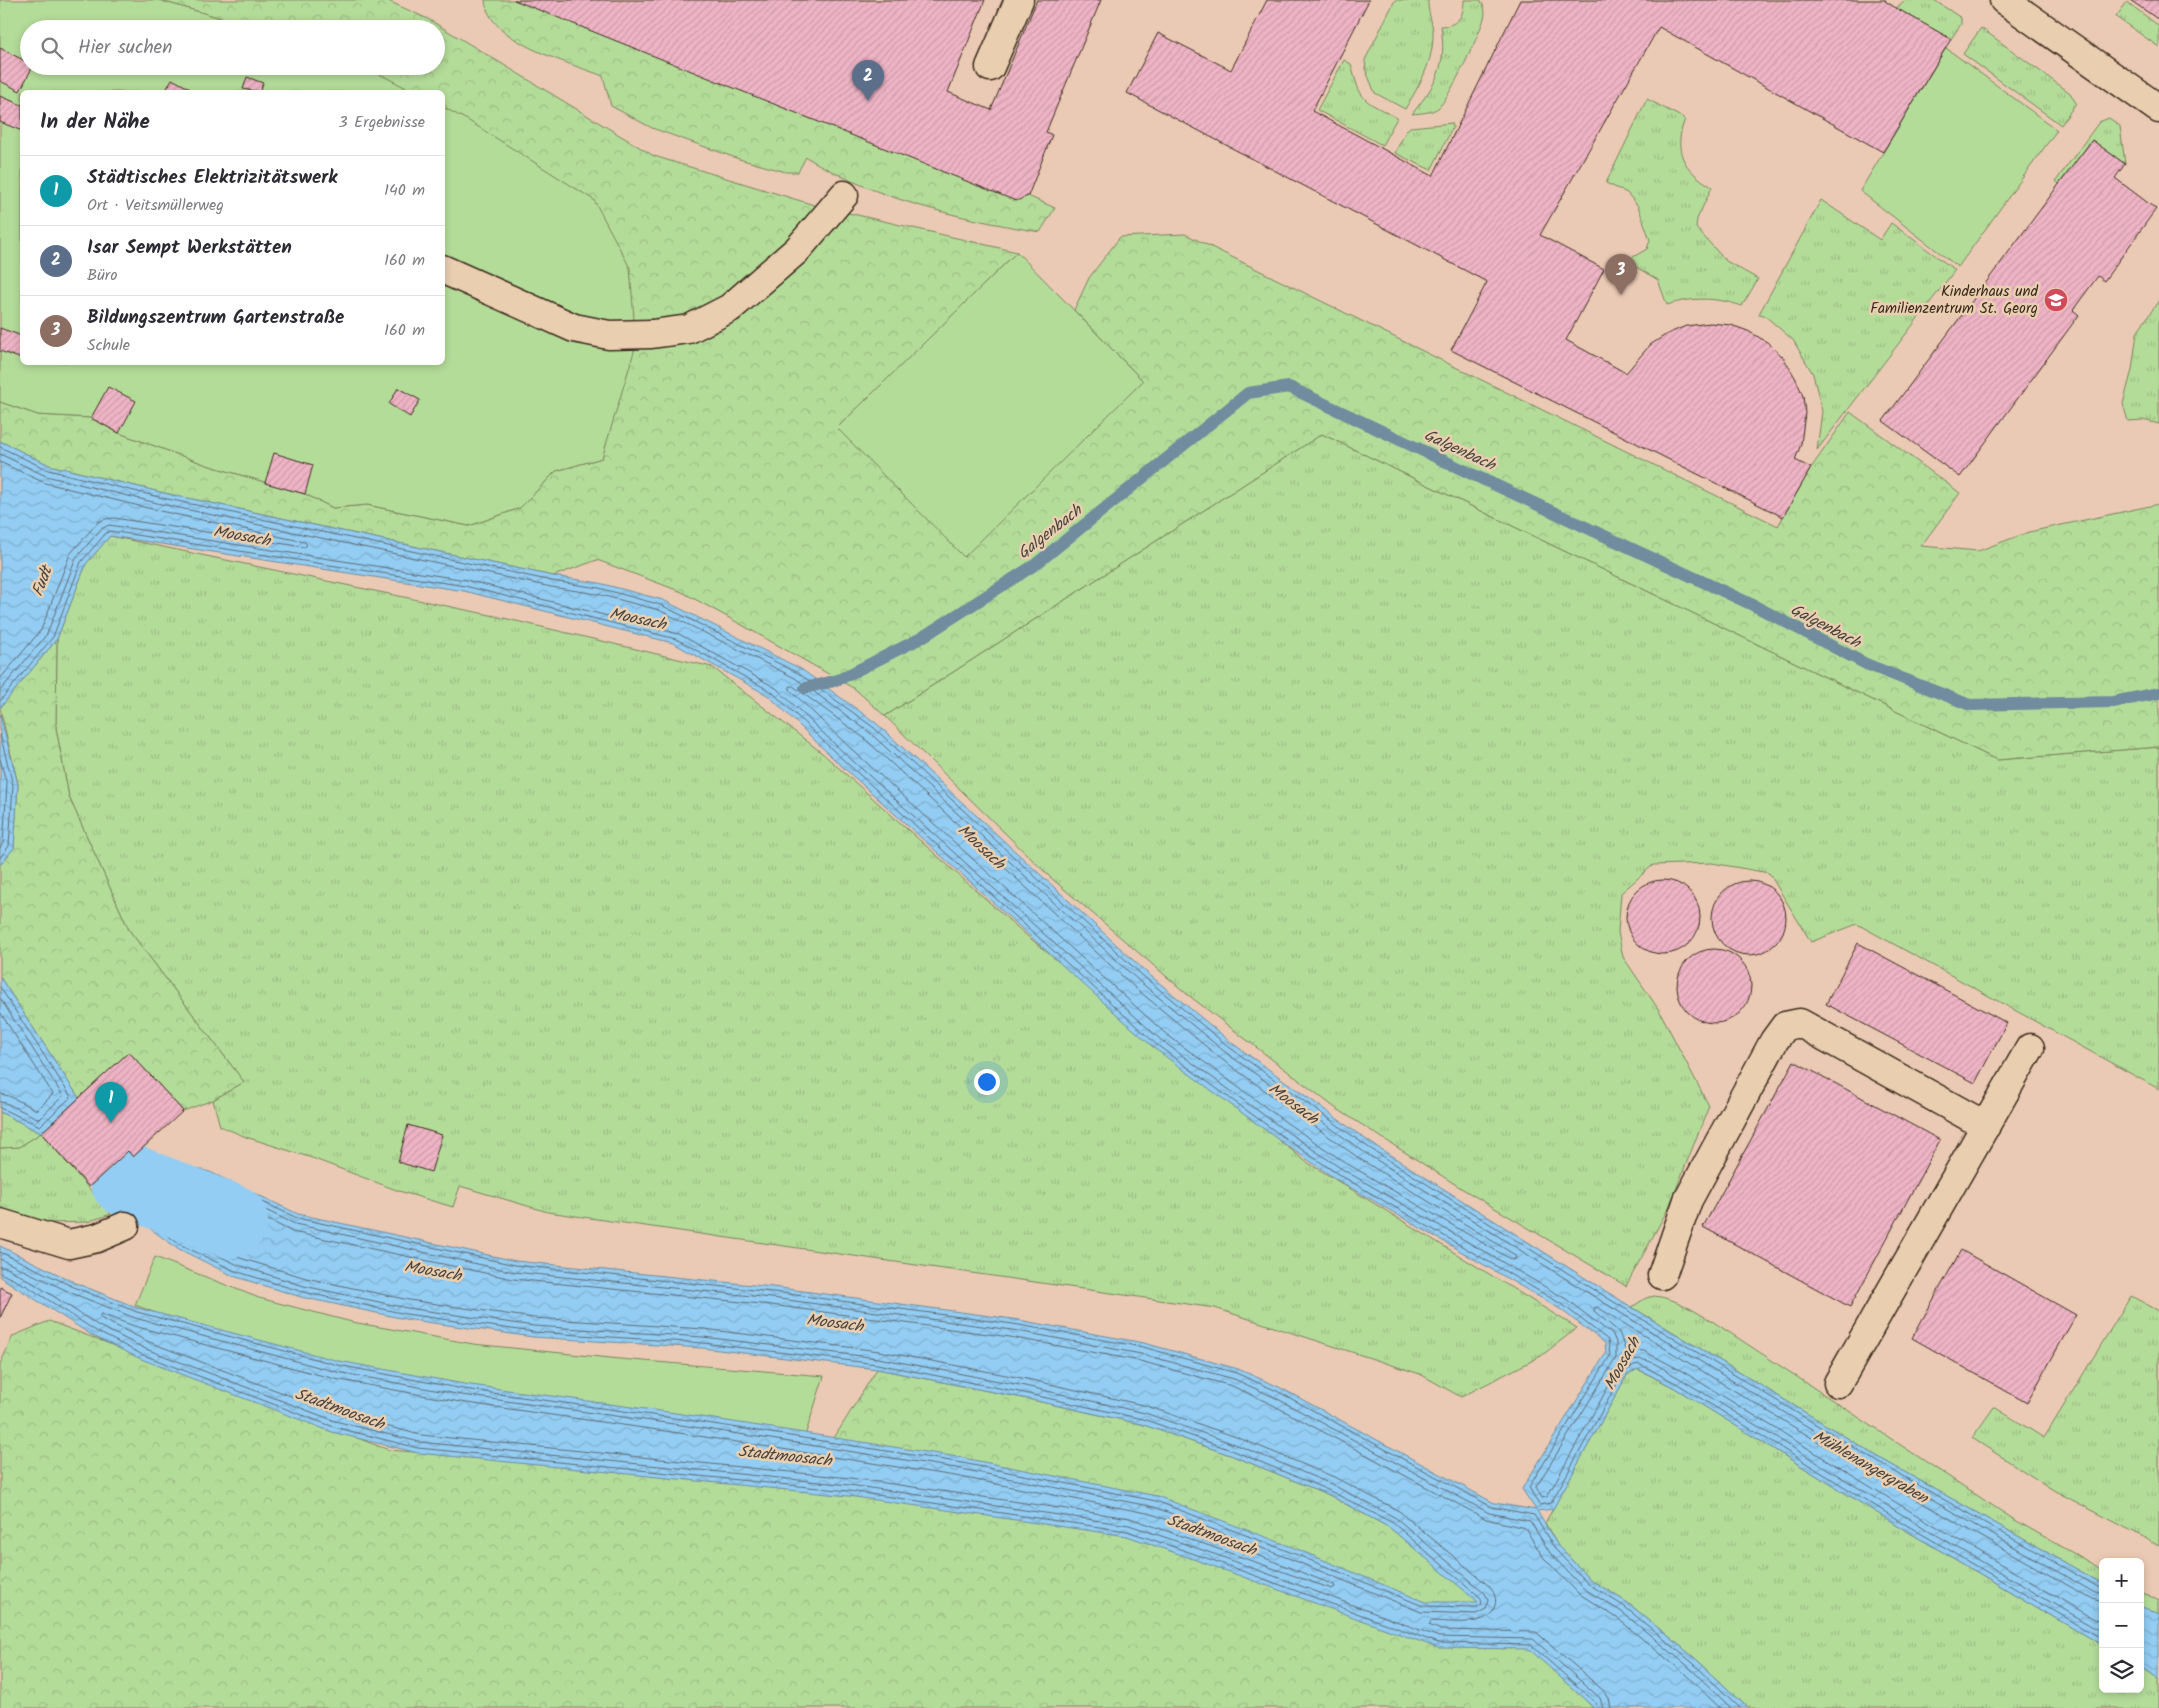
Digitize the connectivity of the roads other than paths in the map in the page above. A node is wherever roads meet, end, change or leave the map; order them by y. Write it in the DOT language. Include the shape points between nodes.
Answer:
graph roads {
  1 [pos="1019,0"];
  2 [pos="2004,0"];
  3 [pos="990,67"];
  4 [pos="2159,109"];
  5 [pos="844,195"];
  6 [pos="445,271"];
  7 [pos="2030,1048"];
  8 [pos="1986,1126"];
  9 [pos="0,1223"];
  10 [pos="125,1226"];
  11 [pos="1662,1276"];
  12 [pos="1838,1383"];
  1 -- 3 [label="street"];
  2 -- 4 [label="street"];
  5 -- 6 [label="street" via="797,250 730,308 689,329 608,335 574,328"];
  7 -- 8 [label="street"];
  8 -- 11 [label="street" via="1800,1022 1785,1026 1688,1200"];
  8 -- 12 [label="street"];
  9 -- 10 [label="street" via="69,1244 97,1238"];
}
